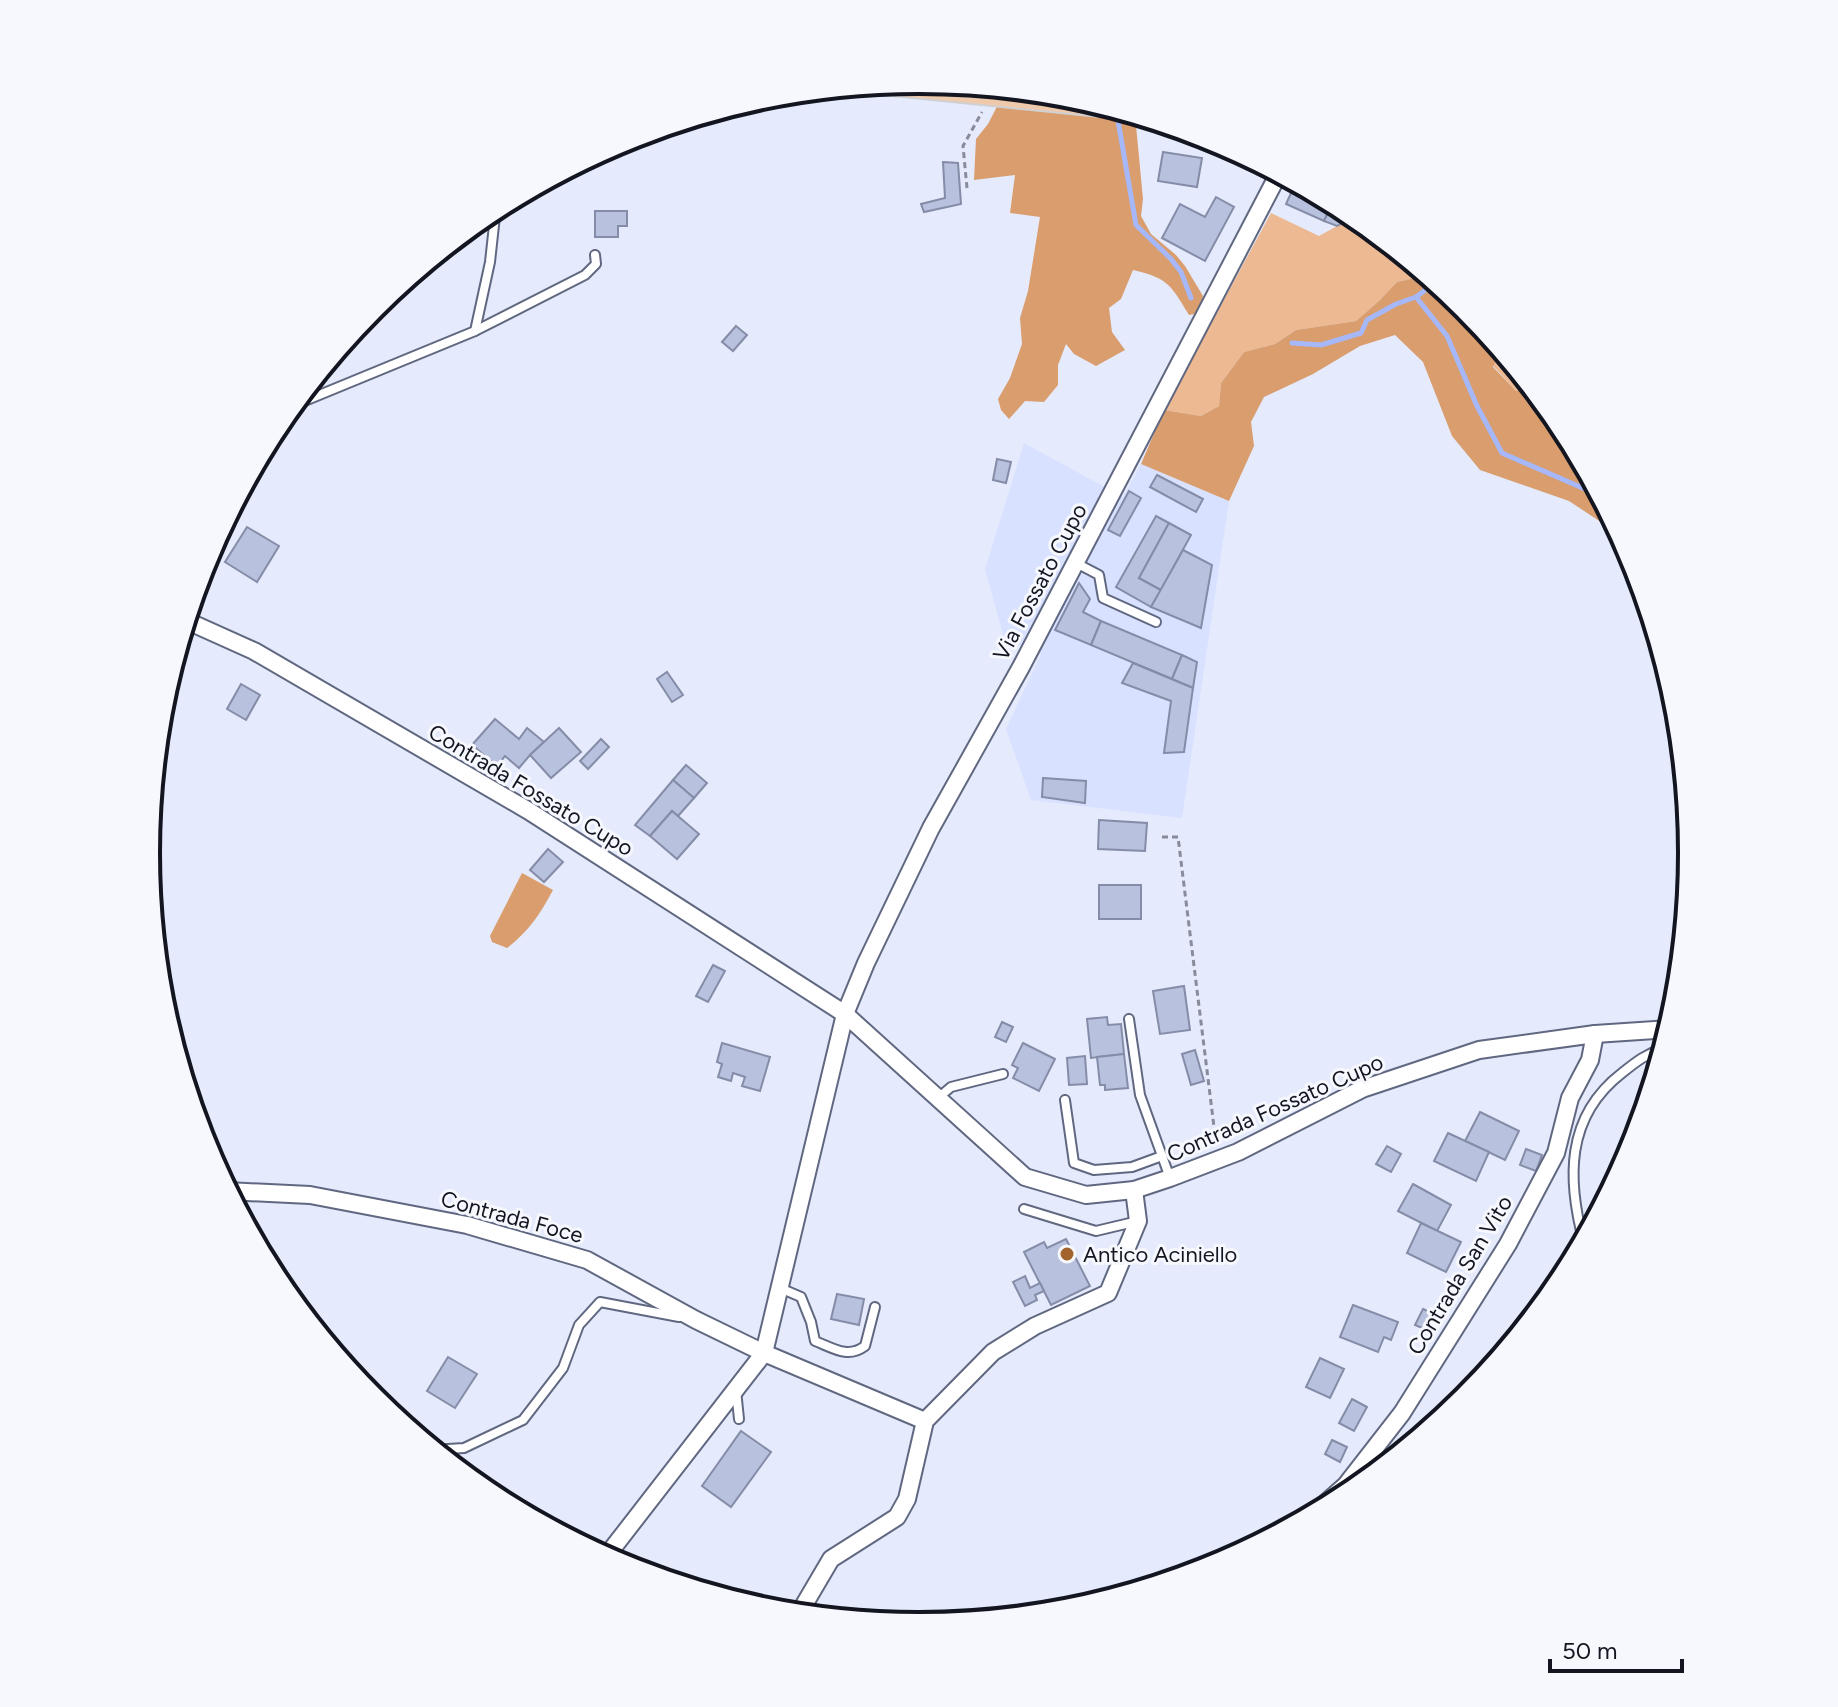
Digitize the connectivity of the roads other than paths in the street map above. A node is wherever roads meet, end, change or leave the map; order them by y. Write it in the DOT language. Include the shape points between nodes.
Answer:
graph roads {
  1 [pos="1274,182"];
  2 [pos="494,224"];
  3 [pos="595,255"];
  4 [pos="475,331"];
  5 [pos="311,398"];
  6 [pos="1076,563"];
  7 [pos="1156,622"];
  8 [pos="195,625"];
  9 [pos="845,1014"];
  10 [pos="1129,1019"];
  11 [pos="1658,1030"];
  12 [pos="1595,1034"];
  13 [pos="1652,1052"];
  14 [pos="1003,1074"];
  15 [pos="938,1098"];
  16 [pos="1065,1100"];
  17 [pos="1162,1156"];
  18 [pos="1170,1178"];
  19 [pos="1134,1190"];
  20 [pos="239,1192"];
  21 [pos="1024,1209"];
  22 [pos="1138,1221"];
  23 [pos="1580,1228"];
  24 [pos="780,1288"];
  25 [pos="875,1307"];
  26 [pos="696,1320"];
  27 [pos="764,1353"];
  28 [pos="736,1389"];
  29 [pos="739,1419"];
  30 [pos="925,1421"];
  31 [pos="448,1449"];
  32 [pos="1352,1477"];
  33 [pos="613,1548"];
  34 [pos="803,1604"];
  1 -- 6 [label="street, Via Fossato Cupo"];
  2 -- 4 [label="lane"];
  3 -- 4 [label="lane" via="596,264 585,275"];
  4 -- 5 [label="lane"];
  6 -- 7 [label="lane" via="1099,575 1103,598"];
  6 -- 9 [label="street, Via Fossato Cupo" via="931,828"];
  8 -- 9 [label="street, Contrada Fossato Cupo" via="254,651 529,811"];
  9 -- 15 [label="street, Contrada Fossato Cupo"];
  9 -- 24 [label="street"];
  10 -- 17 [label="lane" via="1140,1095"];
  11 -- 12 [label="street, Contrada Fossato Cupo"];
  12 -- 18 [label="street, Contrada Fossato Cupo" via="1479,1050 1362,1089 1238,1152"];
  12 -- 32 [label="street, Contrada San Vito" via="1556,1153 1508,1244 1402,1413"];
  13 -- 23 [label="lane" via="1610,1082 1582,1121 1573,1185"];
  14 -- 15 [label="lane" via="951,1087"];
  15 -- 19 [label="street, Contrada Fossato Cupo" via="1025,1177 1086,1195"];
  16 -- 17 [label="lane" via="1074,1163 1094,1170 1132,1167"];
  17 -- 18 [label="lane"];
  18 -- 19 [label="street, Contrada Fossato Cupo"];
  19 -- 22 [label="street"];
  20 -- 26 [label="street, Contrada Foce" via="310,1195 467,1225 587,1260"];
  21 -- 22 [label="lane" via="1096,1231"];
  22 -- 30 [label="street" via="1108,1293 993,1352"];
  24 -- 25 [label="lane" via="801,1297 815,1341 846,1353 865,1346"];
  24 -- 27 [label="street"];
  26 -- 27 [label="street, Contrada Foce"];
  26 -- 31 [label="lane" via="600,1302 579,1325 563,1368 523,1420 464,1448"];
  27 -- 28 [label="street"];
  27 -- 30 [label="street, Contrada Foce"];
  28 -- 29 [label="lane"];
  28 -- 33 [label="street"];
  30 -- 34 [label="street" via="907,1499 897,1517 831,1559"];
}
